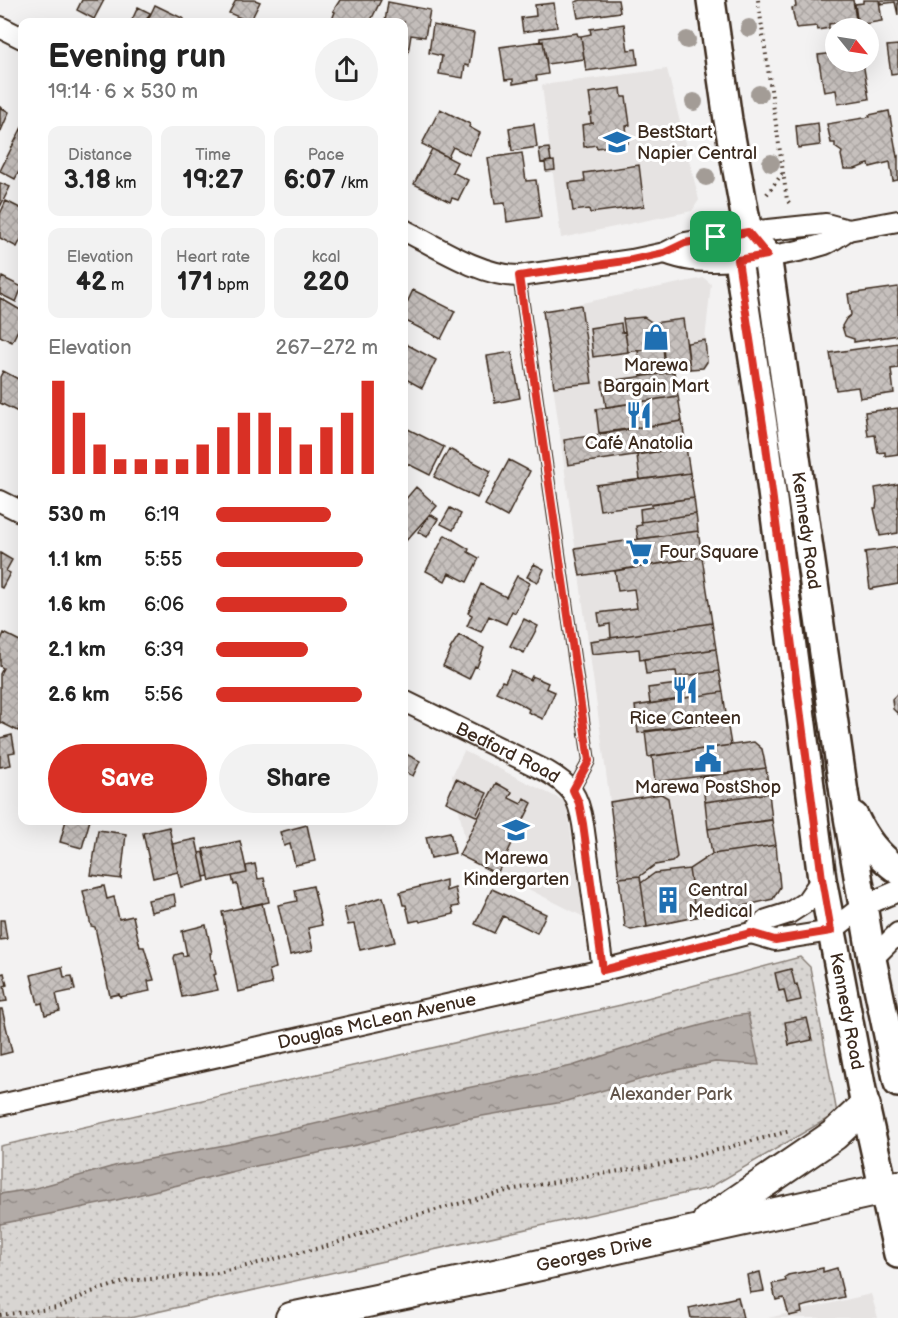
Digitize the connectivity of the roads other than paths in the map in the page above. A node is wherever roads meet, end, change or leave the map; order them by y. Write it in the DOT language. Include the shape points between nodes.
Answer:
graph roads {
  1 [pos="711,0"];
  2 [pos="0,27"];
  3 [pos="18,36"];
  4 [pos="898,221"];
  5 [pos="848,230"];
  6 [pos="408,232"];
  7 [pos="748,232"];
  8 [pos="664,253"];
  9 [pos="767,255"];
  10 [pos="738,260"];
  11 [pos="519,276"];
  12 [pos="0,501"];
  13 [pos="18,510"];
  14 [pos="408,703"];
  15 [pos="573,790"];
  16 [pos="844,793"];
  17 [pos="898,870"];
  18 [pos="822,879"];
  19 [pos="898,891"];
  20 [pos="863,906"];
  21 [pos="831,931"];
  22 [pos="751,933"];
  23 [pos="898,933"];
  24 [pos="872,959"];
  25 [pos="603,970"];
  26 [pos="880,1002"];
  27 [pos="898,1036"];
  28 [pos="898,1083"];
  29 [pos="0,1105"];
  30 [pos="865,1106"];
  31 [pos="890,1187"];
  32 [pos="696,1230"];
  33 [pos="898,1254"];
  34 [pos="291,1318"];
  1 -- 7 [label="main road, Kennedy Road"];
  2 -- 3 [label="street"];
  4 -- 5 [label="street"];
  5 -- 7 [label="street" via="826,224"];
  5 -- 9 [label="street" via="827,244"];
  6 -- 11 [label="street" via="495,273"];
  7 -- 8 [label="street" via="685,243"];
  7 -- 9 [label="main road, Kennedy Road"];
  7 -- 10 [label="main road, Kennedy Road"];
  8 -- 10 [label="street" via="690,260"];
  8 -- 11 [label="street"];
  9 -- 10 [label="street"];
  9 -- 16 [label="main road, Kennedy Road"];
  10 -- 18 [label="main road, Kennedy Road"];
  11 -- 15 [label="lane" via="589,761"];
  12 -- 13 [label="street"];
  14 -- 15 [label="street, Bedford Road" via="546,771"];
  15 -- 25 [label="street, Bedford Road" via="583,824"];
  16 -- 17 [label="main road" via="865,838"];
  16 -- 20 [label="main road, Kennedy Road"];
  18 -- 21 [label="main road, Kennedy Road"];
  18 -- 22 [label="street, Douglas McLean Avenue" via="806,902 767,920"];
  19 -- 20 [label="street, Douglas McLean Avenue"];
  20 -- 21 [label="street, Douglas McLean Avenue"];
  20 -- 24 [label="main road, Kennedy Road"];
  21 -- 22 [label="street, Douglas McLean Avenue" via="775,940"];
  21 -- 30 [label="main road, Kennedy Road"];
  22 -- 25 [label="street, Douglas McLean Avenue"];
  23 -- 24 [label="street"];
  24 -- 26 [label="main road, Kennedy Road"];
  25 -- 29 [label="street, Douglas McLean Avenue"];
  26 -- 27 [label="main road"];
  26 -- 28 [label="main road, Kennedy Road"];
  30 -- 31 [label="main road, Kennedy Road"];
  30 -- 32 [label="main road" via="834,1135"];
  31 -- 32 [label="main road, Georges Drive"];
  31 -- 33 [label="main road, Kennedy Road"];
  32 -- 34 [label="main road, Georges Drive"];
}
